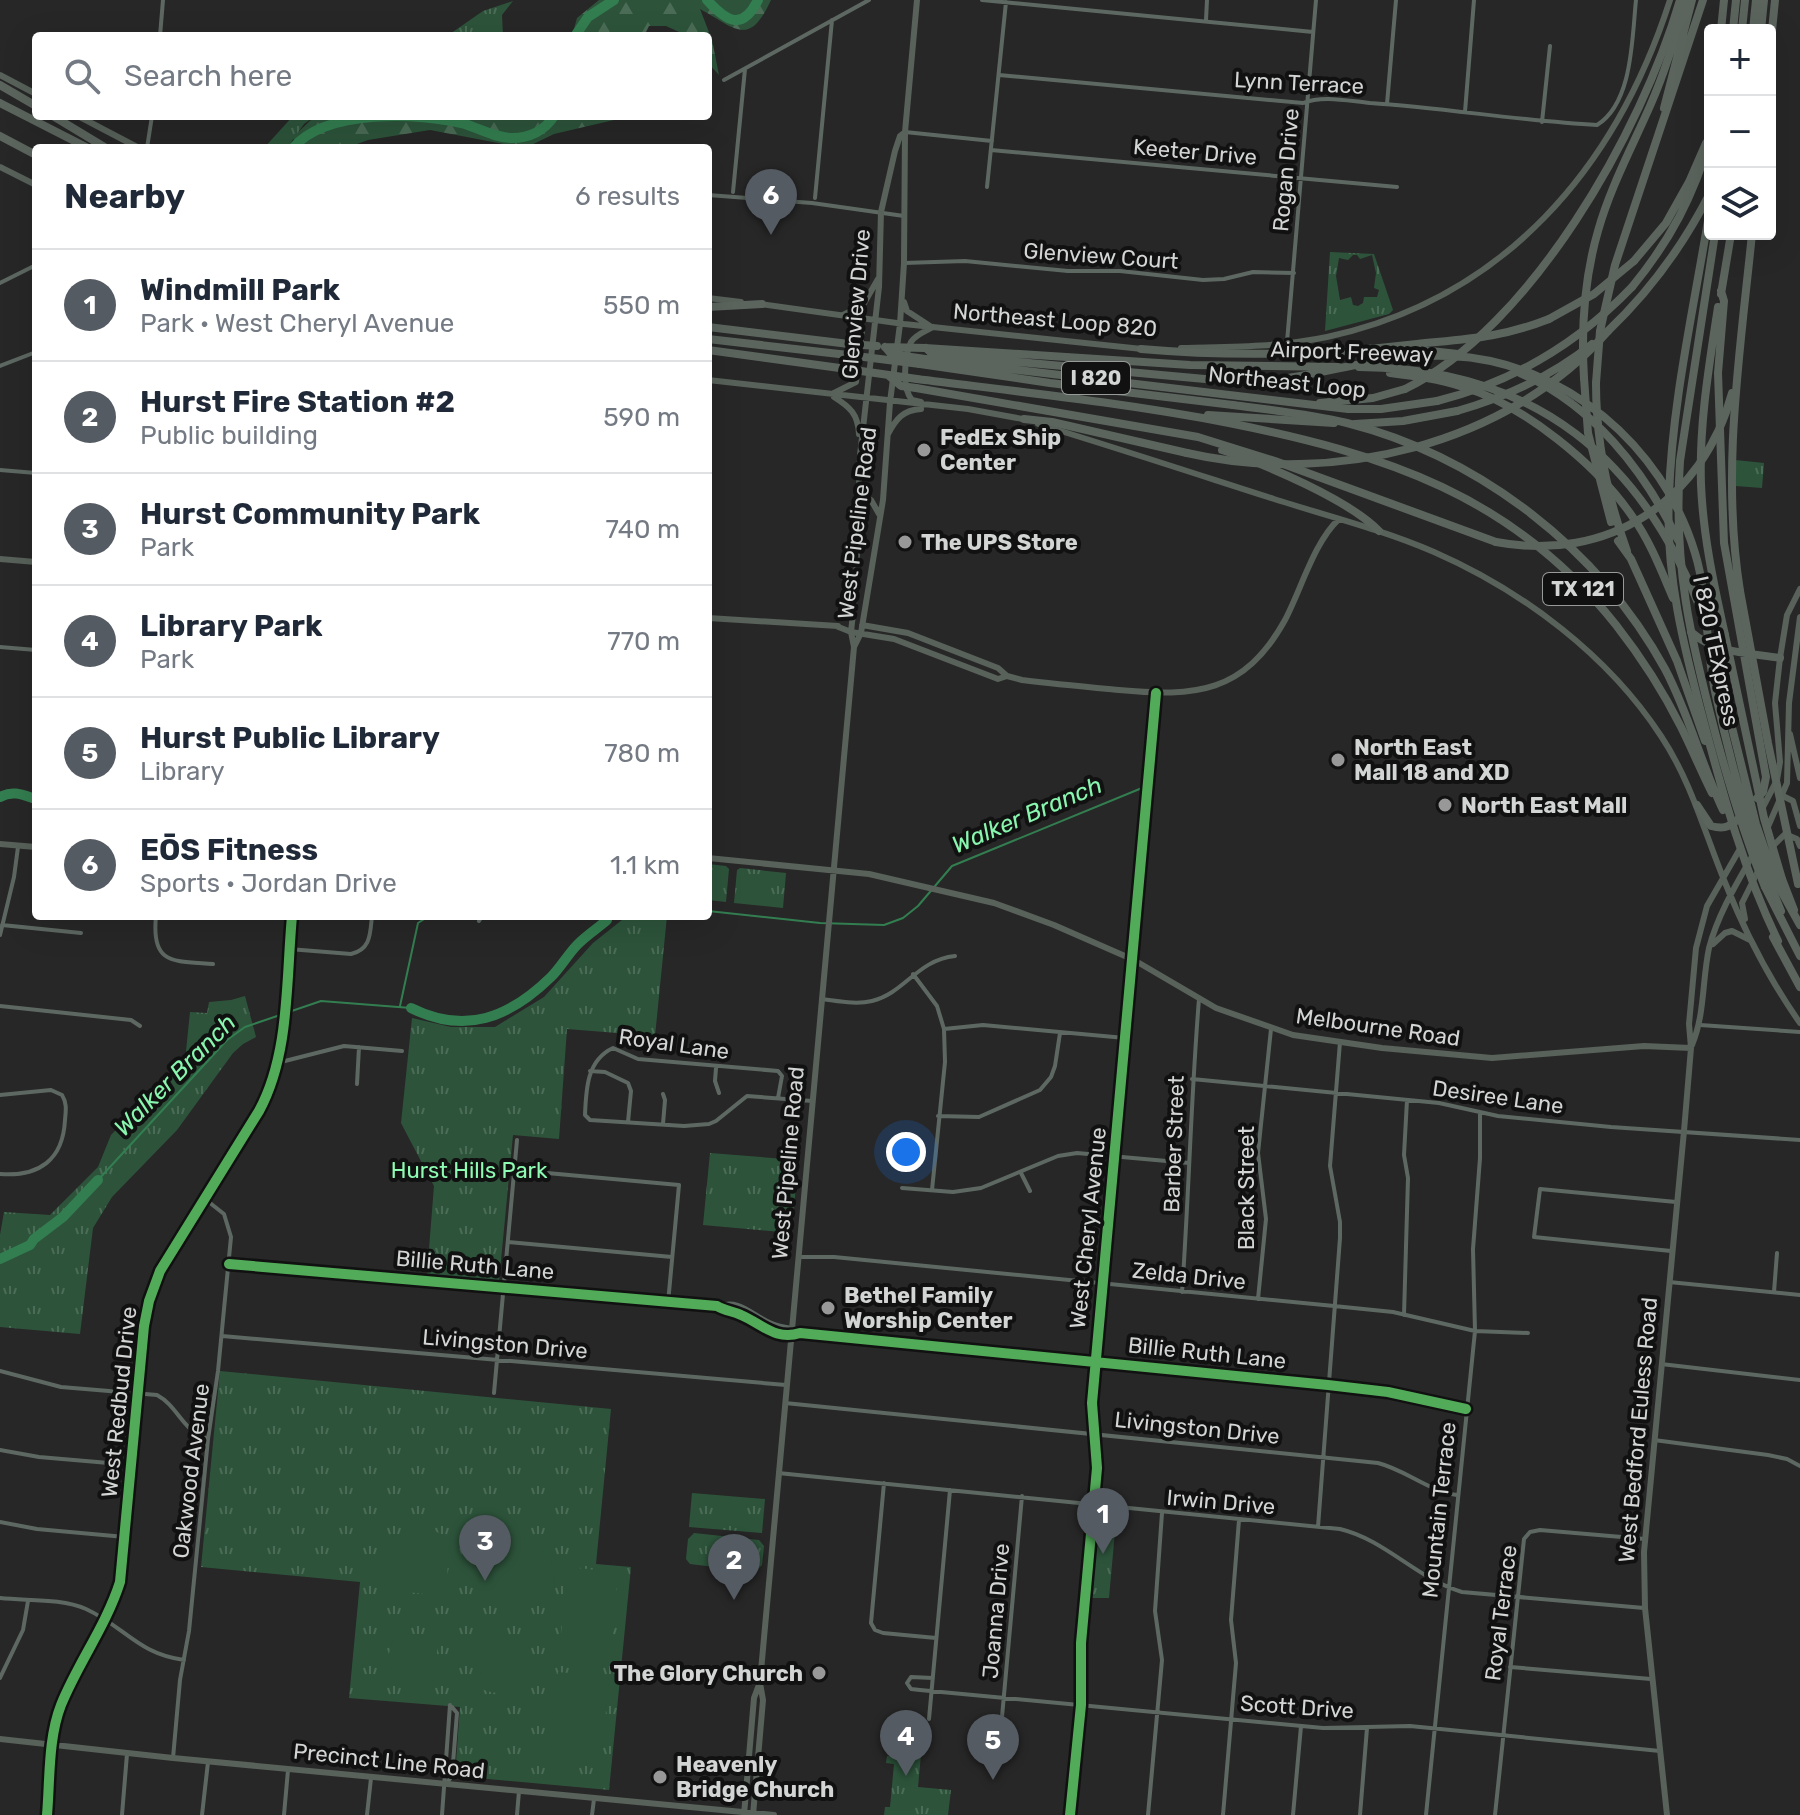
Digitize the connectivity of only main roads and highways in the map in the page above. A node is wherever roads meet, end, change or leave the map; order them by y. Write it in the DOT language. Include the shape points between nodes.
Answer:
graph roads {
  1 [pos="917,0"];
  2 [pos="1670,0"];
  3 [pos="1682,0"];
  4 [pos="1692,0"];
  5 [pos="1703,0"];
  6 [pos="1724,0"];
  7 [pos="1736,0"];
  8 [pos="1745,0"];
  9 [pos="1756,0"];
  10 [pos="1764,0"];
  11 [pos="1775,0"];
  12 [pos="1722,24"];
  13 [pos="1734,24"];
  14 [pos="1743,24"];
  15 [pos="1754,24"];
  16 [pos="1762,24"];
  17 [pos="1773,24"];
  18 [pos="0,75"];
  19 [pos="0,85"];
  20 [pos="32,92"];
  21 [pos="0,103"];
  22 [pos="32,104"];
  23 [pos="32,119"];
  24 [pos="33,120"];
  25 [pos="60,120"];
  26 [pos="86,120"];
  27 [pos="905,132"];
  28 [pos="0,136"];
  29 [pos="1657,140"];
  30 [pos="80,144"];
  31 [pos="99,144"];
  32 [pos="131,144"];
  33 [pos="1704,149"];
  34 [pos="32,153"];
  35 [pos="1704,155"];
  36 [pos="0,167"];
  37 [pos="32,183"];
  38 [pos="1704,204"];
  39 [pos="1705,240"];
  40 [pos="1714,240"];
  41 [pos="1730,240"];
  42 [pos="1751,240"];
  43 [pos="879,277"];
  44 [pos="903,287"];
  45 [pos="1721,291"];
  46 [pos="712,298"];
  47 [pos="762,304"];
  48 [pos="712,307"];
  49 [pos="843,315"];
  50 [pos="874,320"];
  51 [pos="900,324"];
  52 [pos="712,327"];
  53 [pos="933,327"];
  54 [pos="1608,331"];
  55 [pos="712,339"];
  56 [pos="885,347"];
  57 [pos="1395,347"];
  58 [pos="925,348"];
  59 [pos="1141,349"];
  60 [pos="712,351"];
  61 [pos="922,361"];
  62 [pos="1367,367"];
  63 [pos="1738,372"];
  64 [pos="712,380"];
  65 [pos="916,384"];
  66 [pos="831,395"];
  67 [pos="866,400"];
  68 [pos="890,402"];
  69 [pos="1303,405"];
  70 [pos="929,406"];
  71 [pos="940,407"];
  72 [pos="1192,415"];
  73 [pos="1024,419"];
  74 [pos="1172,433"];
  75 [pos="886,437"];
  76 [pos="860,455"];
  77 [pos="858,496"];
  78 [pos="1314,511"];
  79 [pos="880,518"];
  80 [pos="1339,519"];
  81 [pos="1379,531"];
  82 [pos="1327,532"];
  83 [pos="1627,551"];
  84 [pos="0,559"];
  85 [pos="32,562"];
  86 [pos="1686,572"];
  87 [pos="1800,589"];
  88 [pos="1798,598"];
  89 [pos="1800,617"];
  90 [pos="712,618"];
  91 [pos="852,628"];
  92 [pos="861,629"];
  93 [pos="854,647"];
  94 [pos="1744,652"];
  95 [pos="1780,658"];
  96 [pos="1792,663"];
  97 [pos="1156,693"];
  98 [pos="1788,721"];
  99 [pos="1800,778"];
  100 [pos="1772,793"];
  101 [pos="1784,796"];
  102 [pos="1697,805"];
  103 [pos="1724,814"];
  104 [pos="1800,826"];
  105 [pos="1734,832"];
  106 [pos="0,844"];
  107 [pos="1800,846"];
  108 [pos="32,847"];
  109 [pos="712,858"];
  110 [pos="833,870"];
  111 [pos="1725,874"];
  112 [pos="1779,880"];
  113 [pos="1799,887"];
  114 [pos="1730,896"];
  115 [pos="292,920"];
  116 [pos="1798,922"];
  117 [pos="1782,923"];
  118 [pos="1753,942"];
  119 [pos="1709,950"];
  120 [pos="1800,956"];
  121 [pos="1134,960"];
  122 [pos="1800,984"];
  123 [pos="1800,1023"];
  124 [pos="1691,1048"];
  125 [pos="760,1682"];
  126 [pos="0,1739"];
  127 [pos="53,1744"];
  128 [pos="744,1814"];
  129 [pos="754,1814"];
  130 [pos="47,1815"];
  131 [pos="774,1815"];
  132 [pos="1070,1815"];
  133 [pos="1667,1815"];
  1 -- 27 [label="main road, Glenview Drive"];
  2 -- 59 [label="main road, Northeast Loop 820" via="1614,128 1561,199 1494,263 1463,284 1409,313 1350,331 1287,342"];
  3 -- 69 [label="highway, bridge" via="1629,128 1571,226 1488,330 1444,367 1405,389"];
  3 -- 83 [label="highway, bridge" via="1662,75 1599,229 1585,292 1587,419 1612,525"];
  4 -- 29 [label="highway"];
  5 -- 29 [label="highway"];
  6 -- 12 [label="highway"];
  7 -- 13 [label="highway"];
  8 -- 14 [label="highway"];
  9 -- 15 [label="highway"];
  10 -- 16 [label="highway"];
  11 -- 17 [label="highway"];
  18 -- 20 [label="main road"];
  19 -- 22 [label="highway"];
  21 -- 23 [label="highway"];
  24 -- 30 [label="highway"];
  25 -- 31 [label="highway"];
  26 -- 32 [label="main road"];
  27 -- 43 [label="main road, Glenview Drive" via="895,151 881,212"];
  27 -- 44 [label="main road, Glenview Drive"];
  28 -- 34 [label="highway"];
  29 -- 83 [label="highway, bridge" via="1615,265 1600,331 1596,383 1603,470"];
  33 -- 57 [label="highway, bridge" via="1666,223 1634,261 1594,294 1549,319 1492,337"];
  35 -- 69 [label="highway, Northeast Loop / I 820, bridge" via="1685,210 1660,251 1632,287 1550,356 1497,383 1437,401 1381,409"];
  36 -- 37 [label="main road"];
  38 -- 54 [label="highway, I 820" via="1649,290"];
  39 -- 105 [label="highway, I 820 TEXpress, bridge" via="1671,460 1668,531 1681,635"];
  40 -- 117 [label="highway, I 820 TEXpress, bridge" via="1680,461 1679,557 1690,633 1740,824"];
  41 -- 45 [label="highway"];
  42 -- 63 [label="highway"];
  43 -- 49 [label="main road" via="863,305"];
  43 -- 50 [label="main road, Glenview Drive"];
  44 -- 51 [label="main road, Glenview Drive"];
  44 -- 53 [label="main road" via="907,311"];
  45 -- 94 [label="highway" via="1721,505"];
  45 -- 112 [label="highway, bridge" via="1700,456 1706,547"];
  46 -- 47 [label="main road, Northeast Loop 820"];
  47 -- 48 [label="highway"];
  47 -- 49 [label="main road, Northeast Loop 820"];
  49 -- 50 [label="main road, Northeast Loop 820"];
  49 -- 66 [label="main road" via="856,319 862,331 856,382"];
  50 -- 51 [label="main road, Northeast Loop 820"];
  50 -- 67 [label="main road, Glenview Drive"];
  51 -- 53 [label="main road, Northeast Loop 820"];
  51 -- 68 [label="main road, Glenview Drive"];
  52 -- 56 [label="highway, Airport Freeway / I 820, bridge"];
  53 -- 59 [label="main road, Northeast Loop 820"];
  53 -- 71 [label="main road" via="910,345 904,386 912,400"];
  54 -- 72 [label="highway, I 820, bridge" via="1537,380 1457,411 1363,424"];
  54 -- 73 [label="highway, bridge" via="1587,355 1529,396 1456,433 1358,460 1246,464"];
  55 -- 61 [label="highway, bridge"];
  56 -- 58 [label="highway, Airport Freeway, bridge"];
  56 -- 61 [label="highway, Northeast Loop / I 820, bridge" via="891,354"];
  57 -- 59 [label="highway" via="1243,355"];
  57 -- 86 [label="highway" via="1492,362 1537,381 1580,411 1649,485 1679,540"];
  58 -- 62 [label="highway, Airport Freeway" via="1190,365"];
  58 -- 117 [label="highway, bridge" via="932,354 1227,381 1277,380 1414,356 1454,356 1492,361 1557,385 1594,408 1625,435 1662,481 1684,521 1702,584 1709,661 1722,720"];
  60 -- 65 [label="highway, I 820, bridge"];
  61 -- 69 [label="highway, Northeast Loop / I 820"];
  61 -- 105 [label="highway, bridge" via="1320,417 1403,441 1487,483 1540,520 1620,602 1677,694"];
  62 -- 86 [label="highway, Airport Freeway" via="1425,371 1478,383 1556,419 1629,483"];
  62 -- 94 [label="highway" via="1465,387 1503,404 1555,439 1606,484 1634,518 1691,632 1719,648"];
  63 -- 74 [label="highway, bridge" via="1728,410 1707,454 1673,496 1611,533 1545,547 1496,542 1275,461"];
  63 -- 113 [label="highway, bridge" via="1731,459 1733,538"];
  64 -- 66 [label="main road"];
  65 -- 72 [label="highway, I 820"];
  65 -- 74 [label="highway"];
  66 -- 67 [label="main road"];
  66 -- 76 [label="main road" via="857,417"];
  67 -- 68 [label="main road"];
  67 -- 76 [label="main road, West Pipeline Road"];
  68 -- 70 [label="main road"];
  68 -- 75 [label="main road, West Pipeline Road"];
  70 -- 71 [label="main road"];
  70 -- 75 [label="main road" via="902,414"];
  71 -- 73 [label="main road"];
  72 -- 103 [label="highway, TX 121" via="1377,459 1434,482 1505,522 1557,563 1614,622 1676,716"];
  73 -- 78 [label="main road"];
  74 -- 81 [label="highway" via="1289,476 1369,520"];
  75 -- 79 [label="main road, West Pipeline Road"];
  76 -- 77 [label="main road, West Pipeline Road"];
  77 -- 79 [label="main road" via="871,500"];
  77 -- 91 [label="main road, West Pipeline Road"];
  78 -- 80 [label="main road"];
  78 -- 82 [label="main road"];
  79 -- 92 [label="main road, West Pipeline Road"];
  80 -- 81 [label="main road"];
  80 -- 82 [label="main road"];
  81 -- 102 [label="main road" via="1481,577 1585,648 1661,736"];
  82 -- 97 [label="main road" via="1283,622 1255,661 1218,685"];
  83 -- 103 [label="highway" via="1677,661"];
  84 -- 85 [label="main road"];
  86 -- 112 [label="highway, Airport Freeway, bridge" via="1709,633 1756,824"];
  87 -- 88 [label="main road, West Bedford Euless Road"];
  88 -- 95 [label="main road, West Bedford Euless Road" via="1785,625"];
  89 -- 96 [label="main road, West Bedford Euless Road"];
  90 -- 91 [label="main road"];
  91 -- 92 [label="main road"];
  91 -- 93 [label="main road, West Pipeline Road"];
  92 -- 93 [label="main road, West Pipeline Road"];
  92 -- 97 [label="main road" via="998,679"];
  93 -- 110 [label="main road, West Pipeline Road"];
  94 -- 95 [label="highway"];
  94 -- 102 [label="highway" via="1766,777 1763,792 1730,826 1721,828 1711,826"];
  95 -- 96 [label="main road"];
  95 -- 100 [label="main road, West Bedford Euless Road" via="1775,703 1780,762"];
  96 -- 98 [label="main road, West Bedford Euless Road"];
  97 -- 121 [label="main road, West Cheryl Avenue"];
  98 -- 99 [label="main road"];
  98 -- 101 [label="main road, West Bedford Euless Road"];
  100 -- 101 [label="main road"];
  100 -- 111 [label="main road, West Bedford Euless Road"];
  101 -- 104 [label="main road" via="1793,801"];
  101 -- 114 [label="main road, West Bedford Euless Road"];
  102 -- 111 [label="main road"];
  103 -- 122 [label="highway, TX 121, bridge" via="1770,929"];
  105 -- 122 [label="highway, bridge" via="1759,901"];
  106 -- 108 [label="main road"];
  107 -- 118 [label="main road" via="1791,836 1780,837 1747,890 1743,914"];
  109 -- 110 [label="main road, Melbourne Road"];
  110 -- 121 [label="main road, Melbourne Road" via="944,890 1019,912"];
  110 -- 125 [label="main road, West Pipeline Road"];
  111 -- 114 [label="main road"];
  111 -- 124 [label="main road, West Bedford Euless Road" via="1699,932"];
  112 -- 116 [label="highway"];
  114 -- 118 [label="main road"];
  114 -- 119 [label="main road, West Bedford Euless Road"];
  115 -- 127 [label="main road, West Redbud Drive" via="271,1087 154,1286 144,1326 120,1582 61,1705"];
  117 -- 120 [label="highway"];
  118 -- 119 [label="main road" via="1732,931"];
  118 -- 123 [label="main road"];
  119 -- 124 [label="main road, West Bedford Euless Road" via="1700,1025"];
  121 -- 124 [label="main road, Melbourne Road" via="1219,1009 1271,1029 1340,1042 1492,1058 1644,1046"];
  121 -- 132 [label="main road, West Cheryl Avenue" via="1095,1361 1097,1468"];
  124 -- 133 [label="main road, West Bedford Euless Road" via="1645,1539 1645,1608"];
  125 -- 128 [label="main road, West Pipeline Road" via="754,1698"];
  125 -- 129 [label="main road, West Pipeline Road"];
  126 -- 127 [label="main road, Precinct Line Road"];
  127 -- 128 [label="main road, Precinct Line Road"];
  127 -- 130 [label="main road, West Redbud Drive"];
  128 -- 129 [label="main road, Precinct Line Road"];
  129 -- 131 [label="main road, Precinct Line Road"];
}
